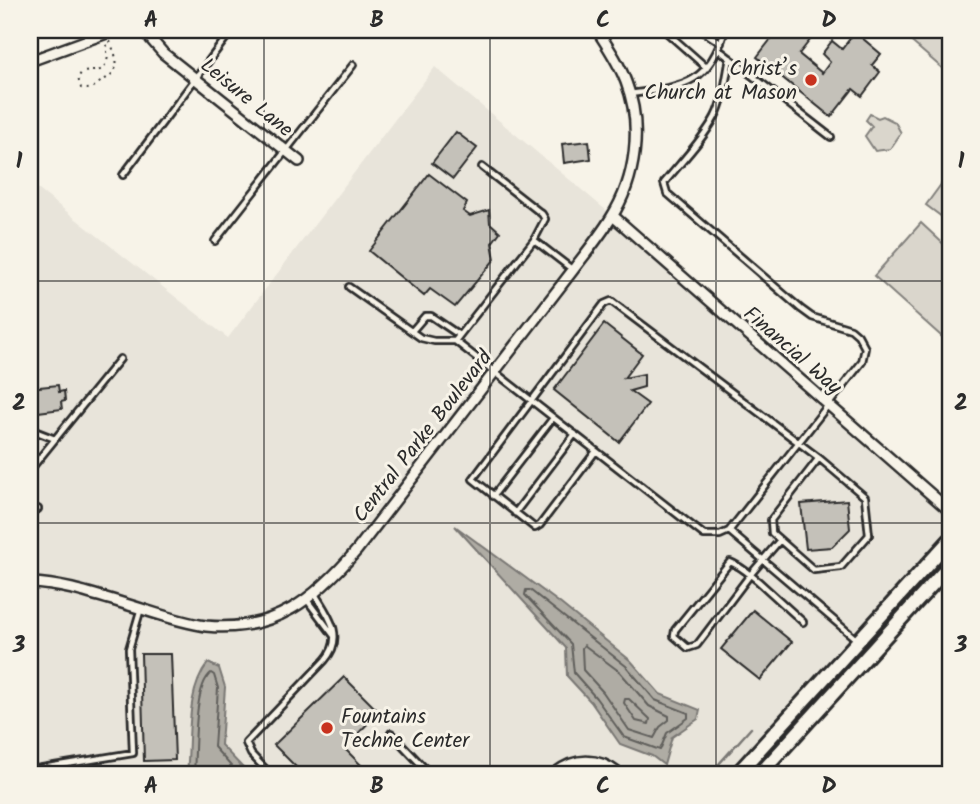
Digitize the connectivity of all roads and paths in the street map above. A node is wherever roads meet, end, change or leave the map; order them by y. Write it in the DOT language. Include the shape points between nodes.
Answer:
graph roads {
  1 [pos="143,30"];
  2 [pos="233,30"];
  3 [pos="597,30"];
  4 [pos="664,30"];
  5 [pos="701,30"];
  6 [pos="725,30"];
  7 [pos="106,32"];
  8 [pos="721,43"];
  9 [pos="111,44"];
  10 [pos="718,49"];
  11 [pos="730,58"];
  12 [pos="30,61"];
  13 [pos="353,65"];
  14 [pos="707,68"];
  15 [pos="195,78"];
  16 [pos="630,94"];
  17 [pos="831,137"];
  18 [pos="285,150"];
  19 [pos="299,161"];
  20 [pos="482,167"];
  21 [pos="123,175"];
  22 [pos="613,216"];
  23 [pos="534,240"];
  24 [pos="215,241"];
  25 [pos="573,270"];
  26 [pos="349,287"];
  27 [pos="412,331"];
  28 [pos="459,335"];
  29 [pos="455,341"];
  30 [pos="120,359"];
  31 [pos="494,372"];
  32 [pos="532,401"];
  33 [pos="828,403"];
  34 [pos="553,418"];
  35 [pos="30,433"];
  36 [pos="575,434"];
  37 [pos="55,439"];
  38 [pos="797,443"];
  39 [pos="596,451"];
  40 [pos="819,458"];
  41 [pos="30,470"];
  42 [pos="493,496"];
  43 [pos="38,509"];
  44 [pos="950,511"];
  45 [pos="30,513"];
  46 [pos="515,513"];
  47 [pos="729,531"];
  48 [pos="780,540"];
  49 [pos="950,540"];
  50 [pos="762,560"];
  51 [pos="950,565"];
  52 [pos="750,575"];
  53 [pos="30,583"];
  54 [pos="311,597"];
  55 [pos="141,608"];
  56 [pos="803,622"];
  57 [pos="334,636"];
  58 [pos="858,641"];
  59 [pos="391,733"];
  60 [pos="30,770"];
  61 [pos="270,774"];
  62 [pos="430,774"];
  63 [pos="554,774"];
  64 [pos="619,774"];
  65 [pos="737,774"];
  66 [pos="761,774"];
  1 -- 15 [label="street, Leisure Lane"];
  2 -- 15 [label="lane"];
  3 -- 16 [label="street, Central Parke Boulevard"];
  4 -- 14 [label="lane"];
  5 -- 8 [label="lane"];
  6 -- 8 [label="lane"];
  7 -- 9 [label="path"];
  7 -- 12 [label="street"];
  8 -- 10 [label="lane"];
  9 -- 9 [label="path" via="117,66 113,75 92,89 81,88 81,73 102,68 108,57 106,46"];
  10 -- 11 [label="lane"];
  10 -- 14 [label="lane"];
  11 -- 17 [label="lane"];
  11 -- 33 [label="lane" via="716,116 664,188 801,309 850,329 862,341 864,355 858,370"];
  13 -- 18 [label="lane"];
  14 -- 16 [label="lane" via="688,82"];
  15 -- 18 [label="street, Leisure Lane"];
  15 -- 21 [label="lane"];
  16 -- 22 [label="street, Central Parke Boulevard" via="635,131 632,168"];
  18 -- 19 [label="street, Leisure Lane"];
  18 -- 24 [label="lane"];
  20 -- 23 [label="lane" via="542,214 545,219"];
  22 -- 25 [label="street, Central Parke Boulevard"];
  22 -- 33 [label="street, Financial Way"];
  23 -- 25 [label="lane"];
  23 -- 28 [label="lane"];
  25 -- 31 [label="street, Central Parke Boulevard"];
  26 -- 27 [label="lane"];
  27 -- 28 [label="lane" via="425,316 431,316"];
  27 -- 29 [label="lane" via="421,338"];
  28 -- 29 [label="lane"];
  29 -- 31 [label="lane"];
  30 -- 37 [label="lane"];
  31 -- 32 [label="lane"];
  31 -- 54 [label="street, Central Parke Boulevard" via="357,550"];
  32 -- 34 [label="lane"];
  32 -- 38 [label="lane" via="604,304 611,301"];
  32 -- 42 [label="lane" via="472,479"];
  33 -- 38 [label="lane"];
  33 -- 44 [label="street, Financial Way"];
  34 -- 36 [label="lane"];
  34 -- 42 [label="lane"];
  35 -- 37 [label="lane"];
  36 -- 39 [label="lane"];
  36 -- 46 [label="lane"];
  37 -- 41 [label="lane"];
  38 -- 40 [label="lane"];
  38 -- 47 [label="lane"];
  39 -- 46 [label="lane" via="540,525 535,528"];
  39 -- 47 [label="lane" via="704,535"];
  40 -- 48 [label="lane" via="771,520 772,533"];
  40 -- 48 [label="lane" via="865,497 869,536 841,567 814,570"];
  42 -- 46 [label="lane"];
  43 -- 45 [label="lane"];
  47 -- 50 [label="lane"];
  48 -- 50 [label="lane"];
  49 -- 58 [label="main road"];
  50 -- 52 [label="lane"];
  50 -- 58 [label="lane"];
  51 -- 66 [label="main road"];
  52 -- 52 [label="lane" via="698,645 688,648 676,640 675,631 726,565 736,564"];
  52 -- 56 [label="lane"];
  53 -- 55 [label="street, Central Parke Boulevard" via="69,587"];
  54 -- 55 [label="street, Central Parke Boulevard" via="262,621 228,626 186,622"];
  54 -- 57 [label="lane"];
  54 -- 57 [label="lane" via="333,622"];
  55 -- 60 [label="lane" via="129,649 133,753"];
  57 -- 61 [label="lane" via="331,653 246,743"];
  58 -- 65 [label="main road"];
  59 -- 62 [label="lane"];
  63 -- 64 [label="street" via="583,761 598,762"];
}
